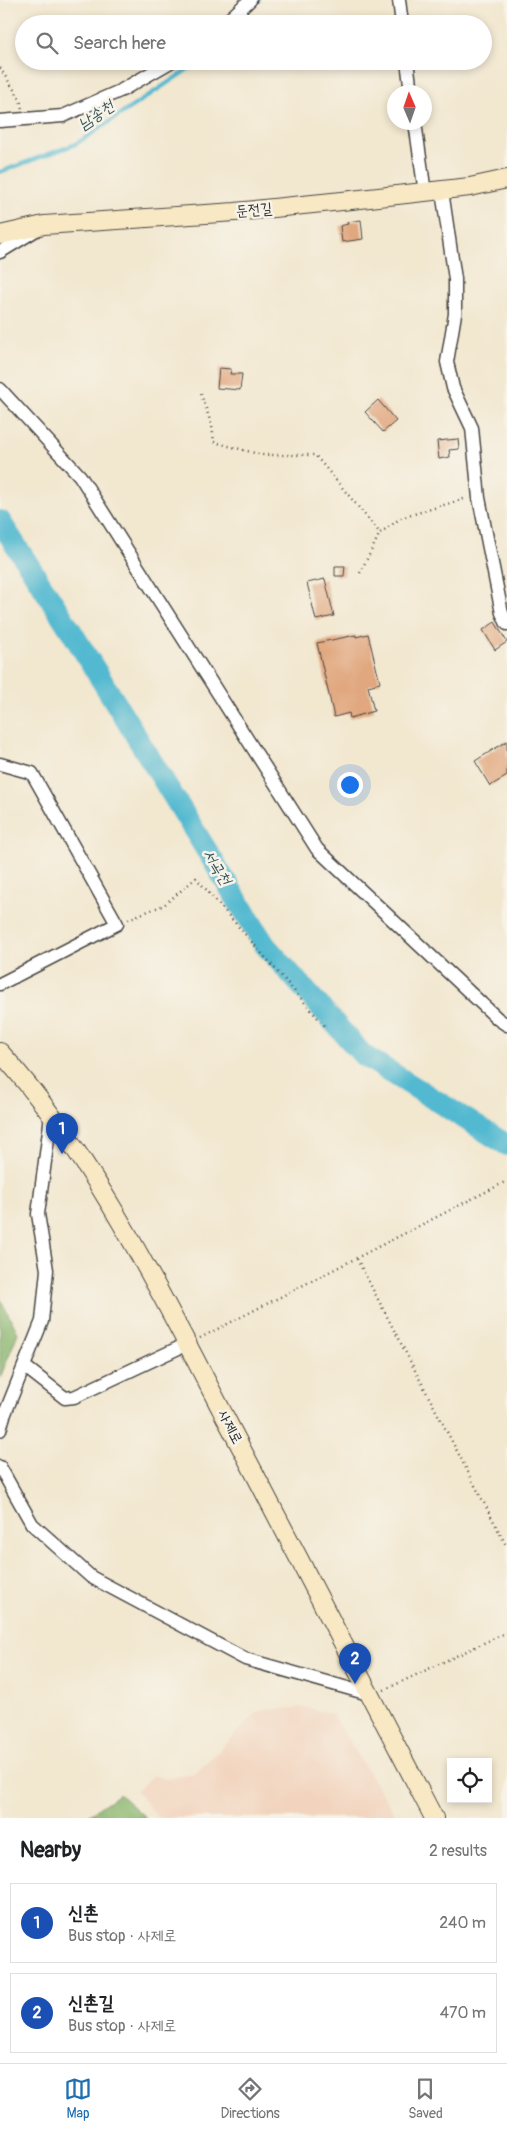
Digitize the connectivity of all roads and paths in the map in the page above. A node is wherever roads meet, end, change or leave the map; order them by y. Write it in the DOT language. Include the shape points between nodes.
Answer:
graph roads {
  1 [pos="250,0"];
  2 [pos="399,0"];
  3 [pos="234,15"];
  4 [pos="401,15"];
  5 [pos="0,68"];
  6 [pos="156,70"];
  7 [pos="408,70"];
  8 [pos="410,85"];
  9 [pos="23,120"];
  10 [pos="0,121"];
  11 [pos="417,130"];
  12 [pos="507,179"];
  13 [pos="433,192"];
  14 [pos="44,225"];
  15 [pos="0,235"];
  16 [pos="0,252"];
  17 [pos="0,389"];
  18 [pos="201,394"];
  19 [pos="478,494"];
  20 [pos="380,534"];
  21 [pos="360,573"];
  22 [pos="507,624"];
  23 [pos="0,764"];
  24 [pos="117,924"];
  25 [pos="0,984"];
  26 [pos="507,1024"];
  27 [pos="325,1026"];
  28 [pos="0,1052"];
  29 [pos="51,1116"];
  30 [pos="507,1181"];
  31 [pos="357,1259"];
  32 [pos="187,1344"];
  33 [pos="24,1366"];
  34 [pos="0,1430"];
  35 [pos="0,1467"];
  36 [pos="507,1547"];
  37 [pos="507,1632"];
  38 [pos="372,1696"];
  39 [pos="434,1818"];
  1 -- 3 [label="street"];
  2 -- 4 [label="street"];
  5 -- 9 [label="path" via="20,99"];
  6 -- 9 [label="street" via="122,90 63,116"];
  7 -- 8 [label="street"];
  9 -- 10 [label="street"];
  11 -- 13 [label="street"];
  12 -- 13 [label="street, 둔전길"];
  13 -- 14 [label="street, 둔전길" via="235,212"];
  13 -- 19 [label="street" via="455,279 455,314 447,362 453,388 472,428"];
  14 -- 15 [label="street, 둔전길"];
  14 -- 16 [label="street"];
  17 -- 26 [label="street" via="80,476 317,849"];
  18 -- 20 [label="path" via="214,442 262,455 315,455"];
  19 -- 20 [label="path" via="401,518"];
  19 -- 22 [label="street"];
  20 -- 21 [label="path"];
  23 -- 24 [label="street" via="32,773"];
  24 -- 25 [label="street"];
  24 -- 27 [label="path" via="164,905 196,878"];
  28 -- 29 [label="street, 사제로"];
  29 -- 32 [label="street, 사제로" via="113,1209"];
  29 -- 33 [label="street" via="38,1214 47,1270 42,1321"];
  30 -- 31 [label="path"];
  31 -- 32 [label="path"];
  31 -- 36 [label="path"];
  32 -- 33 [label="street" via="74,1398 66,1398"];
  32 -- 38 [label="street, 사제로"];
  33 -- 34 [label="street"];
  35 -- 38 [label="street" via="32,1524 91,1577 245,1659"];
  37 -- 38 [label="path"];
  38 -- 39 [label="street, 사제로"];
}
